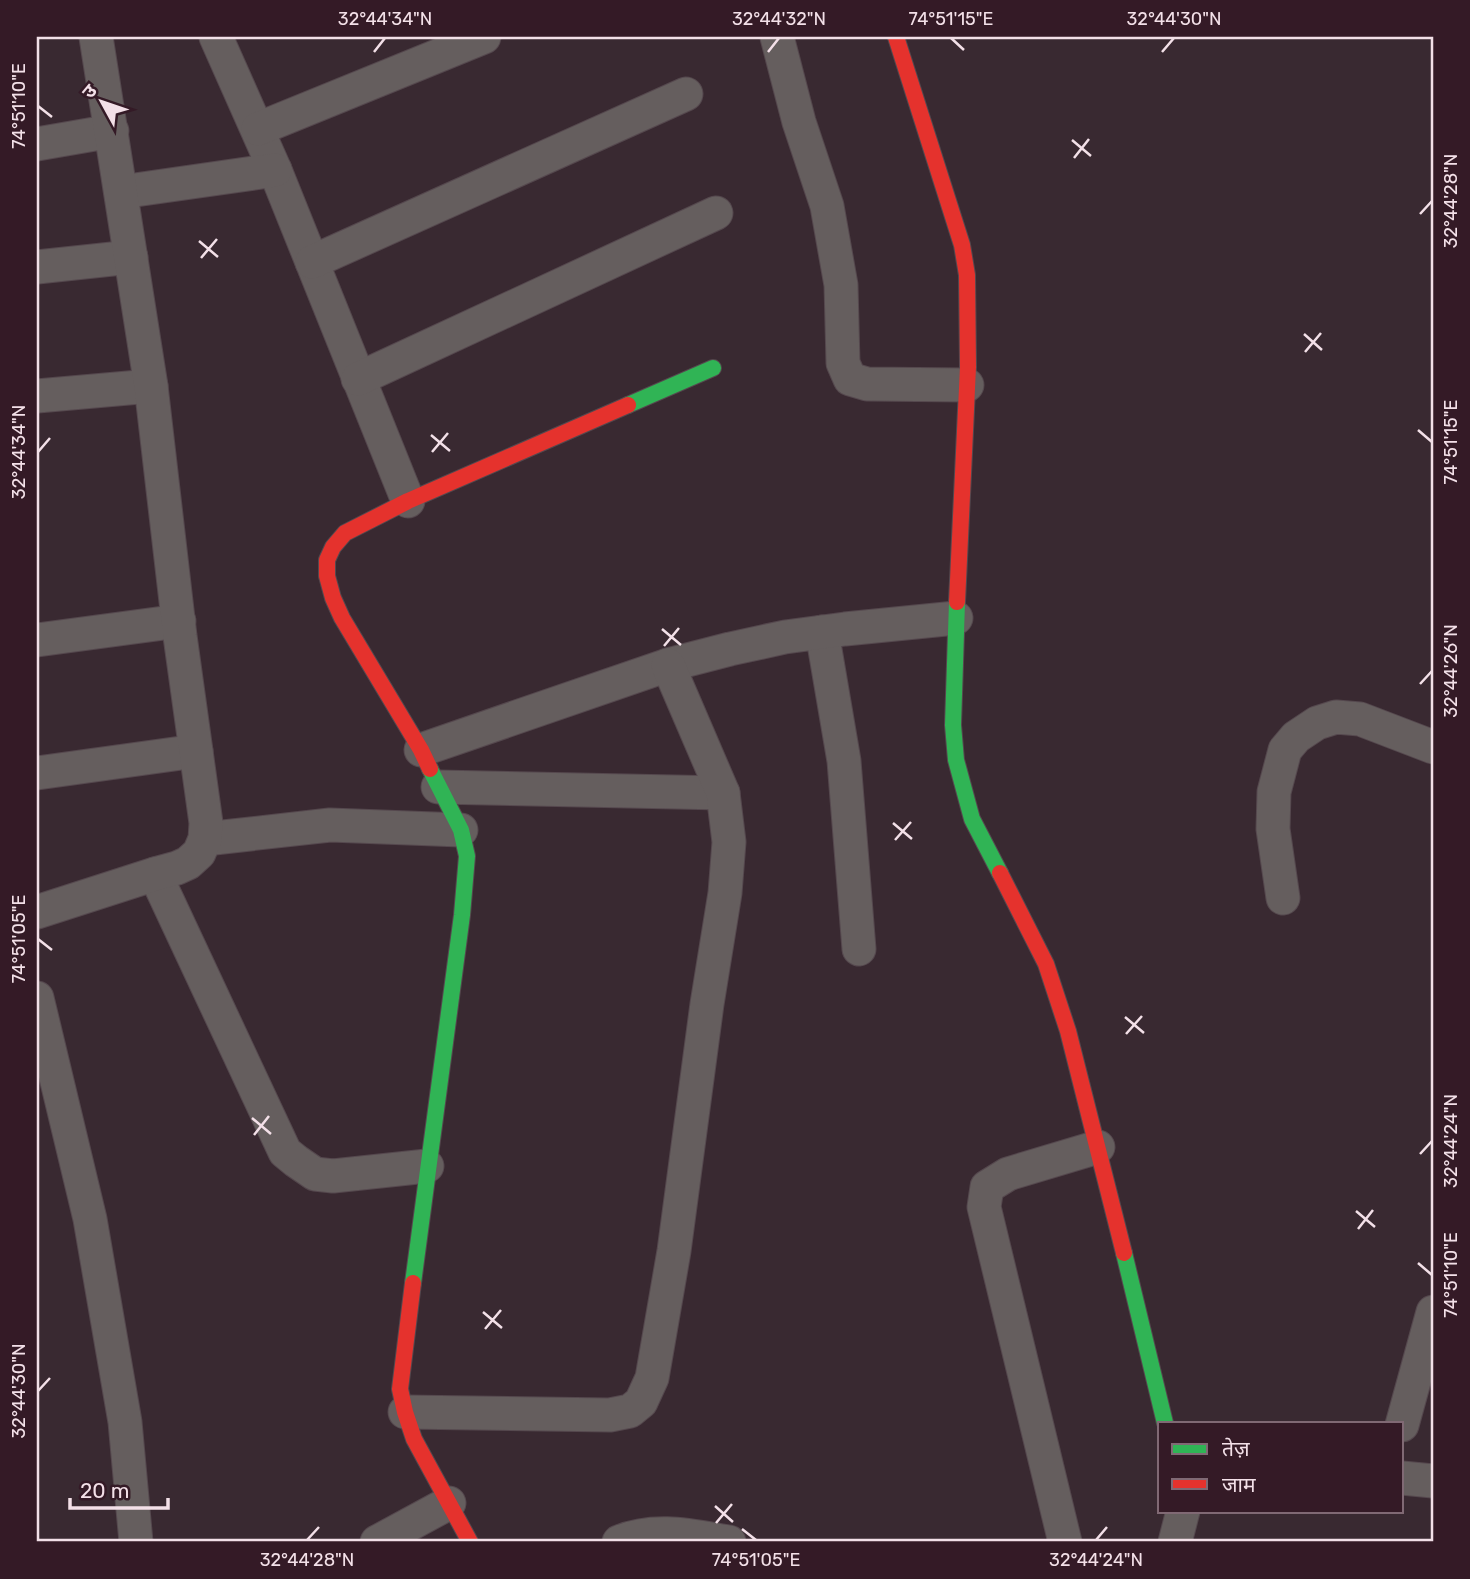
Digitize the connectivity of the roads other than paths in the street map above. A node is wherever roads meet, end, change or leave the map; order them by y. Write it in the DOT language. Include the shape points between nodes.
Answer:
graph roads {
  1 [pos="96,37"];
  2 [pos="216,37"];
  3 [pos="484,37"];
  4 [pos="777,37"];
  5 [pos="896,37"];
  6 [pos="686,93"];
  7 [pos="258,130"];
  8 [pos="112,131"];
  9 [pos="37,144"];
  10 [pos="275,170"];
  11 [pos="121,192"];
  12 [pos="716,214"];
  13 [pos="131,257"];
  14 [pos="312,262"];
  15 [pos="37,267"];
  16 [pos="713,368"];
  17 [pos="358,379"];
  18 [pos="967,385"];
  19 [pos="151,386"];
  20 [pos="37,396"];
  21 [pos="408,501"];
  22 [pos="956,618"];
  23 [pos="178,621"];
  24 [pos="822,632"];
  25 [pos="37,640"];
  26 [pos="668,666"];
  27 [pos="1433,747"];
  28 [pos="421,750"];
  29 [pos="196,751"];
  30 [pos="37,773"];
  31 [pos="438,787"];
  32 [pos="723,793"];
  33 [pos="461,830"];
  34 [pos="205,839"];
  35 [pos="155,874"];
  36 [pos="1283,898"];
  37 [pos="37,912"];
  38 [pos="859,949"];
  39 [pos="37,998"];
  40 [pos="1098,1147"];
  41 [pos="427,1166"];
  42 [pos="1433,1312"];
  43 [pos="405,1412"];
  44 [pos="1165,1422"];
  45 [pos="1403,1422"];
  46 [pos="1404,1478"];
  47 [pos="1433,1482"];
  48 [pos="449,1503"];
  49 [pos="1183,1512"];
  50 [pos="136,1542"];
  51 [pos="377,1542"];
  52 [pos="470,1542"];
  53 [pos="619,1542"];
  54 [pos="729,1542"];
  55 [pos="1065,1542"];
  56 [pos="1175,1542"];
  1 -- 8 [label="street"];
  2 -- 7 [label="street"];
  3 -- 7 [label="street"];
  4 -- 18 [label="street" via="827,206 841,285 842,363 850,379 867,384"];
  5 -- 18 [label="street" via="962,245 967,275"];
  6 -- 14 [label="street"];
  7 -- 10 [label="street"];
  8 -- 9 [label="street"];
  8 -- 11 [label="street"];
  10 -- 11 [label="street"];
  10 -- 14 [label="street"];
  11 -- 13 [label="street"];
  12 -- 17 [label="street"];
  13 -- 15 [label="street"];
  13 -- 19 [label="street"];
  14 -- 17 [label="street"];
  16 -- 21 [label="street"];
  17 -- 21 [label="street"];
  18 -- 22 [label="street"];
  19 -- 20 [label="street"];
  19 -- 23 [label="street"];
  21 -- 28 [label="street" via="345,533 327,560 327,576 342,618"];
  22 -- 24 [label="street"];
  22 -- 40 [label="street" via="953,725 964,790 972,819 1046,964"];
  23 -- 25 [label="street"];
  23 -- 29 [label="street"];
  24 -- 26 [label="street"];
  24 -- 38 [label="street" via="844,761"];
  26 -- 28 [label="street"];
  26 -- 32 [label="street"];
  27 -- 36 [label="street" via="1360,719 1336,717 1296,737 1285,750 1274,792 1273,829"];
  28 -- 31 [label="street"];
  29 -- 30 [label="street"];
  29 -- 34 [label="street"];
  31 -- 32 [label="street"];
  31 -- 33 [label="street"];
  32 -- 43 [label="street" via="729,842 725,893 674,1251 652,1378 641,1402 630,1411 610,1415"];
  33 -- 34 [label="street" via="330,825"];
  33 -- 41 [label="street" via="466,879"];
  34 -- 35 [label="street" via="188,863"];
  35 -- 37 [label="street"];
  35 -- 41 [label="street" via="285,1152 315,1174 333,1176"];
  39 -- 50 [label="street" via="90,1219 125,1422"];
  40 -- 44 [label="street"];
  40 -- 55 [label="street" via="1008,1174 987,1187 984,1207"];
  41 -- 43 [label="street" via="402,1362 400,1389"];
  42 -- 45 [label="street"];
  43 -- 48 [label="street" via="414,1439"];
  46 -- 47 [label="street"];
  48 -- 51 [label="street"];
  48 -- 52 [label="street"];
  49 -- 56 [label="street"];
  53 -- 54 [label="street" via="669,1533"];
}
